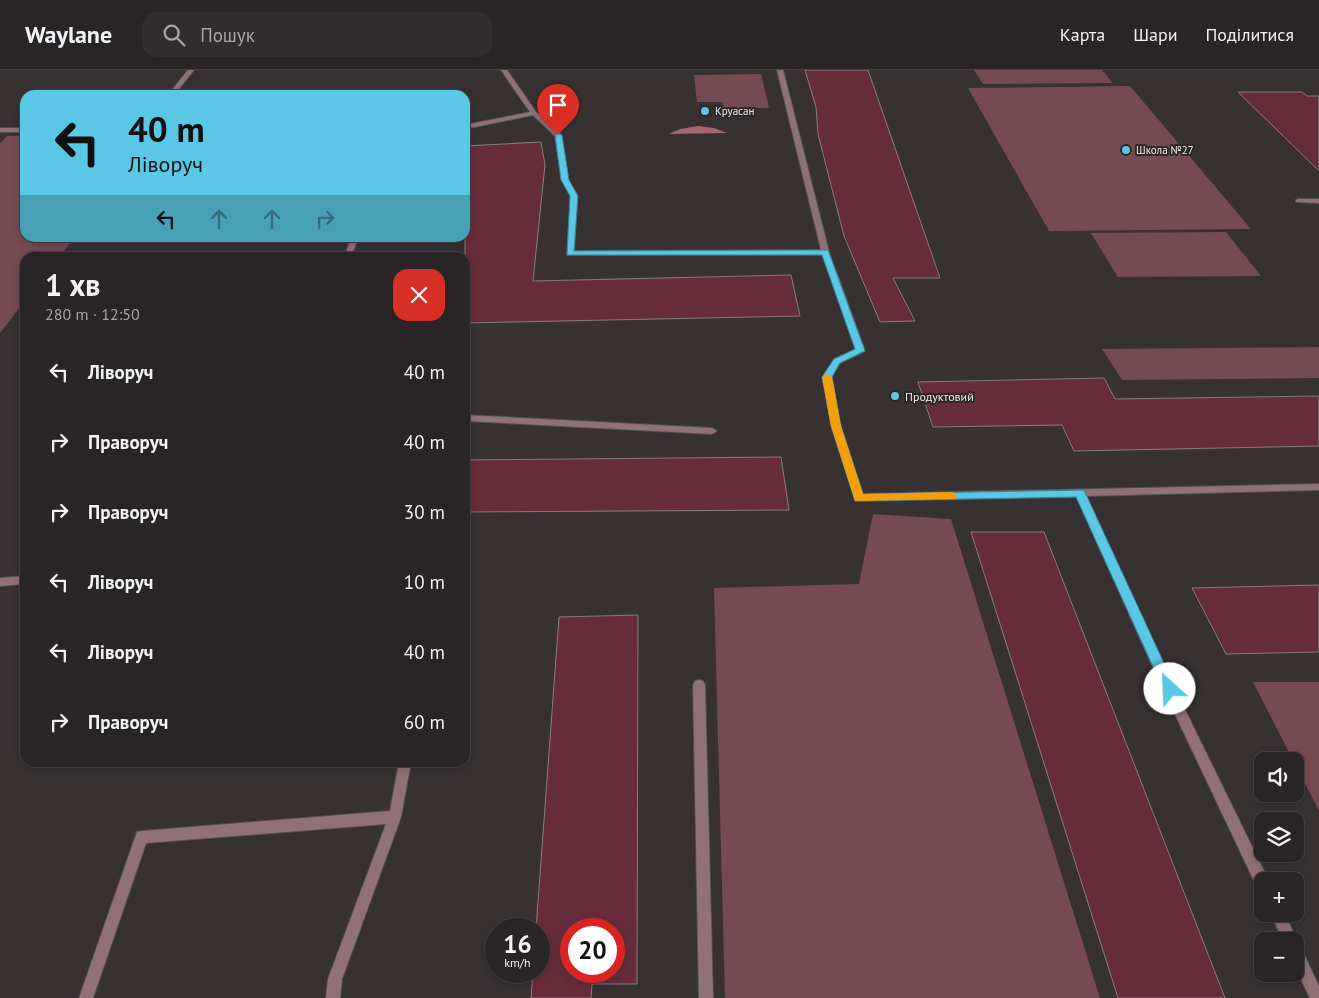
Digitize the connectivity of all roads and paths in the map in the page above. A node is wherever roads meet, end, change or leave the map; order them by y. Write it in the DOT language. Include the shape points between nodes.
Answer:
graph roads {
  1 [pos="191,70"];
  2 [pos="504,70"];
  3 [pos="780,70"];
  4 [pos="175,90"];
  5 [pos="534,113"];
  6 [pos="470,126"];
  7 [pos="0,130"];
  8 [pos="20,130"];
  9 [pos="1298,201"];
  10 [pos="1319,201"];
  11 [pos="825,252"];
  12 [pos="470,418"];
  13 [pos="712,431"];
  14 [pos="1319,487"];
  15 [pos="1080,493"];
  16 [pos="20,580"];
  17 [pos="0,582"];
  18 [pos="699,684"];
  19 [pos="404,767"];
  20 [pos="395,817"];
  21 [pos="1257,872"];
  22 [pos="1304,970"];
  23 [pos="86,998"];
  24 [pos="333,998"];
  25 [pos="706,998"];
  26 [pos="1317,998"];
  1 -- 4 [label="lane"];
  2 -- 5 [label="lane"];
  3 -- 11 [label="lane"];
  5 -- 6 [label="lane"];
  5 -- 11 [label="lane" via="558,135 565,180 574,196 570,253"];
  7 -- 8 [label="lane"];
  9 -- 10 [label="lane"];
  11 -- 15 [label="lane" via="861,351 837,361 827,377 836,426 859,498"];
  12 -- 13 [label="lane"];
  14 -- 15 [label="lane"];
  15 -- 21 [label="lane"];
  16 -- 17 [label="lane"];
  18 -- 25 [label="lane"];
  19 -- 20 [label="lane"];
  20 -- 23 [label="lane" via="142,837"];
  20 -- 24 [label="lane" via="335,979"];
  22 -- 26 [label="lane"];
}
